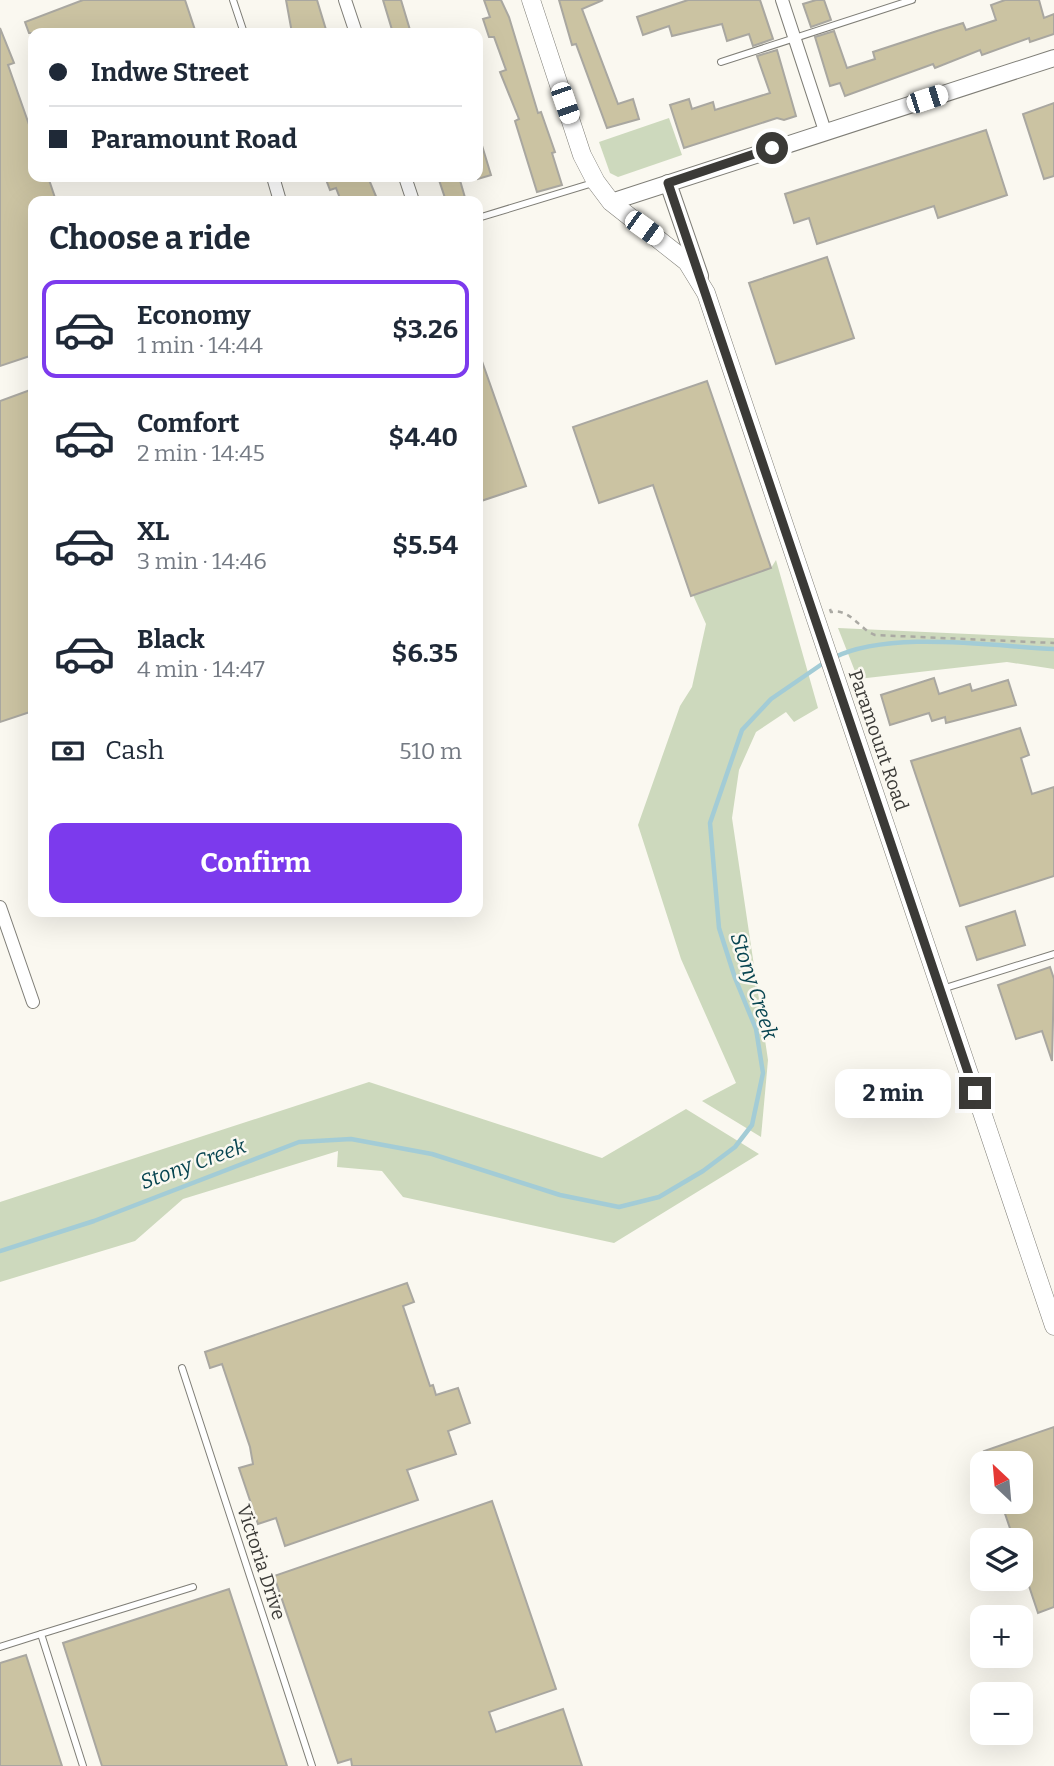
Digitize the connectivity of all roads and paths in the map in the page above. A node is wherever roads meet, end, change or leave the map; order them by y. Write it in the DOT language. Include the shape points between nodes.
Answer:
graph roads {
  1 [pos="233,0"];
  2 [pos="345,0"];
  3 [pos="531,0"];
  4 [pos="782,0"];
  5 [pos="912,0"];
  6 [pos="242,28"];
  7 [pos="354,28"];
  8 [pos="795,38"];
  9 [pos="1054,58"];
  10 [pos="721,62"];
  11 [pos="825,131"];
  12 [pos="596,182"];
  13 [pos="668,183"];
  14 [pos="611,202"];
  15 [pos="483,216"];
  16 [pos="706,293"];
  17 [pos="838,611"];
  18 [pos="1054,643"];
  19 [pos="0,907"];
  20 [pos="1054,954"];
  21 [pos="940,989"];
  22 [pos="33,1002"];
  23 [pos="1054,1326"];
  24 [pos="182,1368"];
  25 [pos="193,1587"];
  26 [pos="41,1634"];
  27 [pos="0,1647"];
  28 [pos="83,1766"];
  29 [pos="312,1766"];
  1 -- 6 [label="lane"];
  2 -- 7 [label="street"];
  3 -- 12 [label="main road, Paramount Road" via="582,155"];
  4 -- 8 [label="street"];
  5 -- 8 [label="lane"];
  8 -- 10 [label="lane"];
  8 -- 11 [label="street"];
  9 -- 11 [label="street"];
  11 -- 13 [label="street"];
  12 -- 14 [label="main road, Paramount Road"];
  12 -- 15 [label="lane"];
  13 -- 14 [label="street"];
  13 -- 16 [label="street"];
  14 -- 16 [label="main road, Paramount Road" via="675,250 692,267"];
  16 -- 21 [label="main road, Paramount Road"];
  17 -- 18 [label="path" via="876,635"];
  19 -- 22 [label="street"];
  20 -- 21 [label="lane"];
  21 -- 23 [label="main road, Paramount Road"];
  24 -- 29 [label="lane, Victoria Drive"];
  25 -- 26 [label="lane"];
  26 -- 27 [label="lane"];
  26 -- 28 [label="lane"];
}
